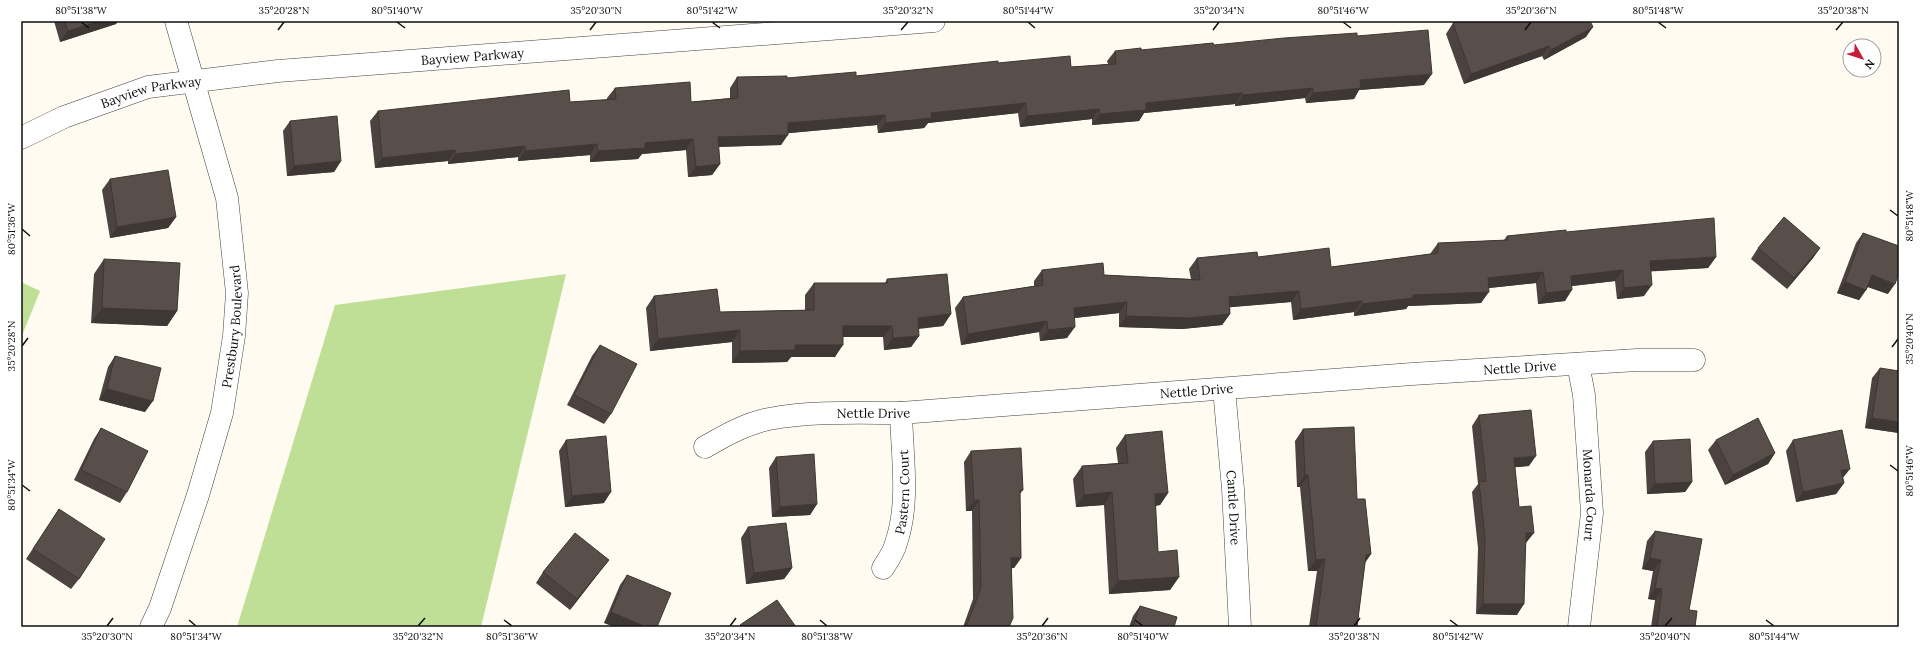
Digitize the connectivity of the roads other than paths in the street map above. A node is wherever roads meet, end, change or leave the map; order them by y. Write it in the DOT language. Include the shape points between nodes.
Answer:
graph roads {
  1 [pos="176,21"];
  2 [pos="934,21"];
  3 [pos="193,81"];
  4 [pos="21,138"];
  5 [pos="1694,360"];
  6 [pos="1578,364"];
  7 [pos="1224,389"];
  8 [pos="901,413"];
  9 [pos="705,447"];
  10 [pos="884,568"];
  11 [pos="152,627"];
  12 [pos="1240,627"];
  13 [pos="1579,627"];
  1 -- 3 [label="street, Prestbury Boulevard"];
  2 -- 3 [label="street, Bayview Parkway" via="278,70"];
  3 -- 4 [label="street, Bayview Parkway" via="148,87 64,116"];
  3 -- 11 [label="street, Prestbury Boulevard" via="227,198 237,293 234,336 222,413 198,495"];
  5 -- 6 [label="street, Nettle Drive"];
  6 -- 7 [label="street, Nettle Drive"];
  6 -- 13 [label="street, Monarda Court" via="1584,395 1592,514"];
  7 -- 8 [label="street, Nettle Drive"];
  7 -- 12 [label="street, Cantle Drive" via="1233,489"];
  8 -- 9 [label="street, Nettle Drive" via="847,412 768,419 730,433"];
  8 -- 10 [label="street, Pastern Court" via="901,520 896,544"];
}
